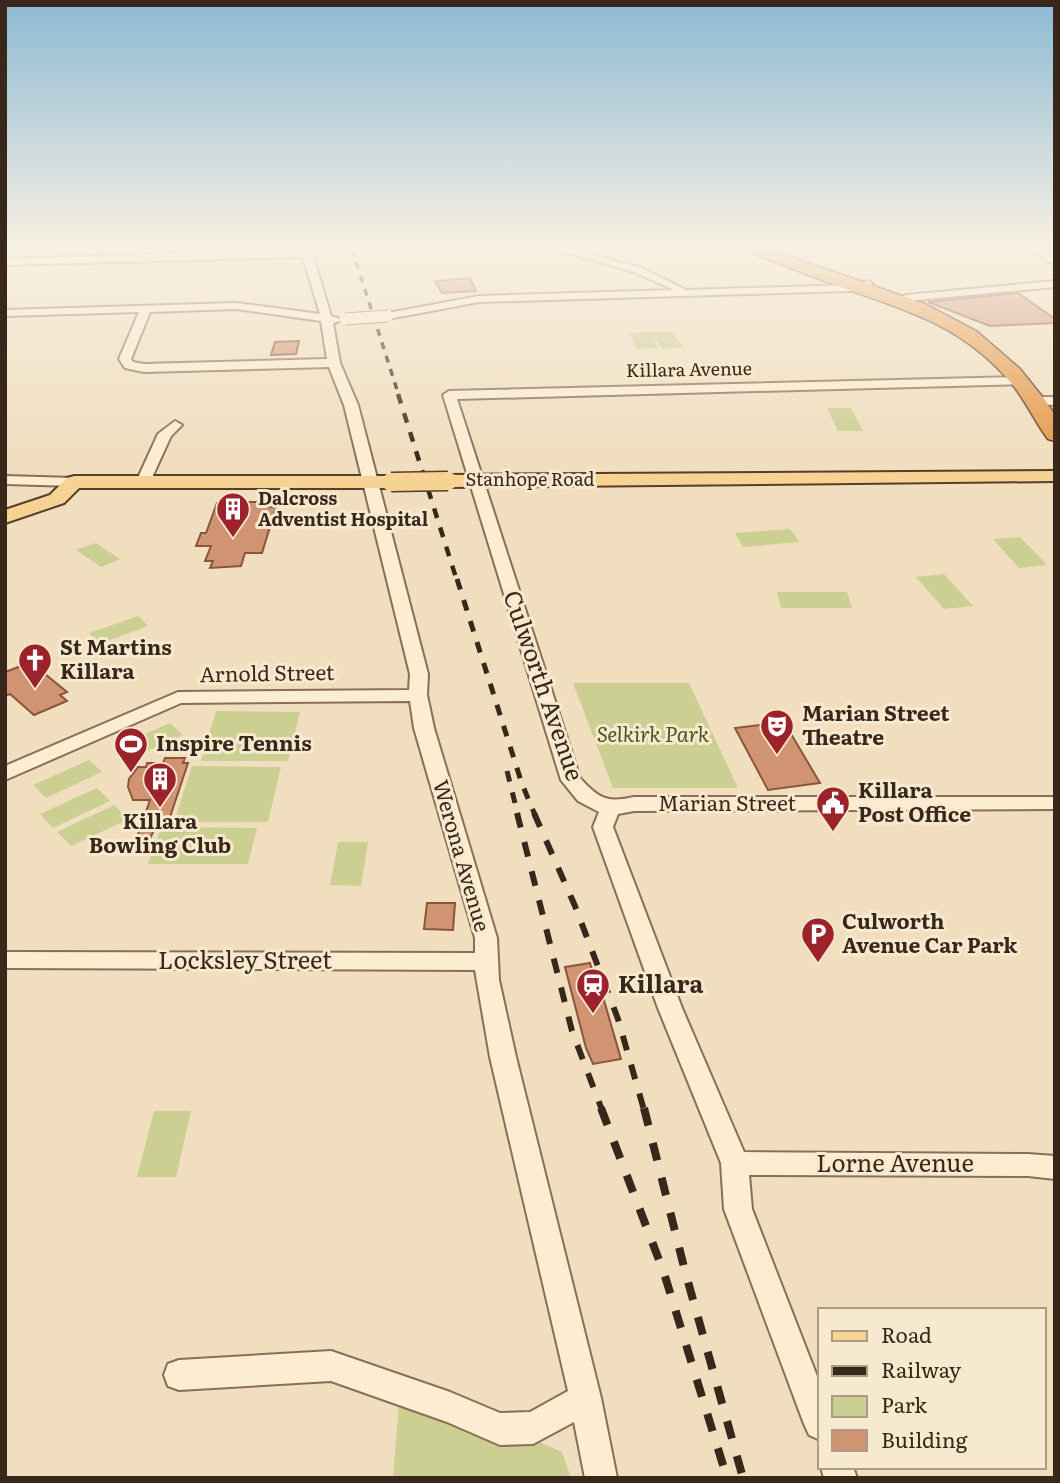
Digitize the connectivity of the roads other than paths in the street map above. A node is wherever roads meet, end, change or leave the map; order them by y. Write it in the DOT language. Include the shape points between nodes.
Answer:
graph roads {
  1 [pos="142,318"];
  2 [pos="323,318"];
  3 [pos="359,318"];
  4 [pos="939,318"];
  5 [pos="959,318"];
  6 [pos="336,320"];
  7 [pos="334,363"];
  8 [pos="1019,381"];
  9 [pos="1049,401"];
  10 [pos="175,425"];
  11 [pos="1055,435"];
  12 [pos="1055,476"];
  13 [pos="5,480"];
  14 [pos="475,480"];
  15 [pos="74,482"];
  16 [pos="143,482"];
  17 [pos="380,482"];
  18 [pos="5,517"];
  19 [pos="418,695"];
  20 [pos="5,774"];
  21 [pos="1055,803"];
  22 [pos="610,809"];
  23 [pos="5,960"];
  24 [pos="485,962"];
  25 [pos="735,1164"];
  26 [pos="1055,1168"];
  27 [pos="179,1375"];
  28 [pos="585,1398"];
  29 [pos="818,1419"];
  30 [pos="601,1478"];
  1 -- 7 [label="street" via="125,359 129,365"];
  2 -- 6 [label="street"];
  3 -- 6 [label="street, bridge"];
  4 -- 8 [label="highway" via="979,342"];
  5 -- 9 [label="highway" via="997,342"];
  6 -- 7 [label="street, Werona Avenue"];
  7 -- 17 [label="street, Werona Avenue"];
  8 -- 9 [label="highway"];
  8 -- 14 [label="street, Killara Avenue" via="449,395"];
  9 -- 11 [label="highway"];
  10 -- 16 [label="street" via="165,434"];
  12 -- 14 [label="main road, Stanhope Road"];
  13 -- 15 [label="street, Stanhope Road"];
  14 -- 17 [label="main road, Stanhope Road, bridge"];
  14 -- 22 [label="street, Culworth Avenue" via="571,780 585,796"];
  15 -- 16 [label="main road, Stanhope Road"];
  15 -- 18 [label="main road" via="57,499"];
  16 -- 17 [label="main road, Stanhope Road"];
  17 -- 19 [label="street, Werona Avenue" via="419,674"];
  19 -- 20 [label="street, Arnold Street" via="178,698"];
  19 -- 24 [label="street, Werona Avenue" via="486,938"];
  21 -- 22 [label="street, Marian Street" via="634,804"];
  22 -- 25 [label="street" via="603,827 670,1008"];
  23 -- 24 [label="street, Locksley Street"];
  24 -- 28 [label="street, Werona Avenue" via="502,1057"];
  25 -- 26 [label="street, Lorne Avenue"];
  25 -- 29 [label="street" via="737,1209"];
  27 -- 28 [label="street" via="331,1366 500,1429 533,1428"];
  28 -- 30 [label="street, Werona Avenue"];
}
